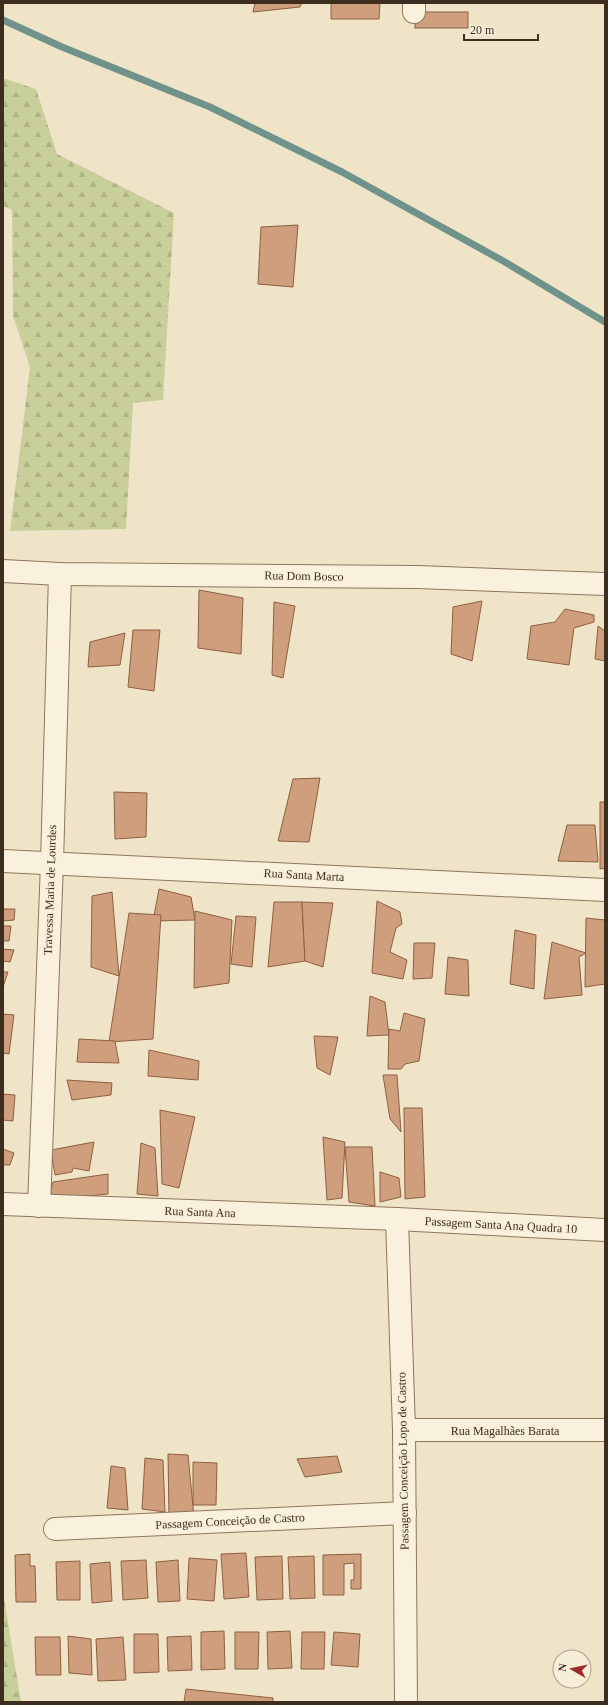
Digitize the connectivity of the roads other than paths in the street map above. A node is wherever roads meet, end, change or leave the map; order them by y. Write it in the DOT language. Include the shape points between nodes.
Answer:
graph roads {
  1 [pos="3,571"];
  2 [pos="60,574"];
  3 [pos="605,584"];
  4 [pos="3,861"];
  5 [pos="52,863"];
  6 [pos="605,890"];
  7 [pos="3,1204"];
  8 [pos="39,1206"];
  9 [pos="397,1219"];
  10 [pos="605,1230"];
  11 [pos="404,1430"];
  12 [pos="605,1430"];
  13 [pos="405,1513"];
  14 [pos="55,1528"];
  15 [pos="406,1702"];
  1 -- 2 [label="street, Rua Dom Bosco"];
  2 -- 3 [label="street, Rua Dom Bosco" via="417,577"];
  2 -- 5 [label="street, Travessa Maria de Lourdes"];
  4 -- 5 [label="street, Rua Santa Marta"];
  5 -- 6 [label="street, Rua Santa Marta"];
  5 -- 8 [label="street, Travessa Maria de Lourdes"];
  7 -- 8 [label="street, Rua Santa Ana"];
  8 -- 9 [label="street, Rua Santa Ana"];
  9 -- 10 [label="street, Passagem Santa Ana Quadra 10"];
  9 -- 11 [label="street, Passagem Conceição Lopo de Castro"];
  11 -- 12 [label="street, Rua Magalhães Barata"];
  11 -- 13 [label="street, Passagem Conceição Lopo de Castro"];
  13 -- 14 [label="street, Passagem Conceição de Castro"];
  13 -- 15 [label="street, Passagem Conceição Lopo de Castro"];
}
